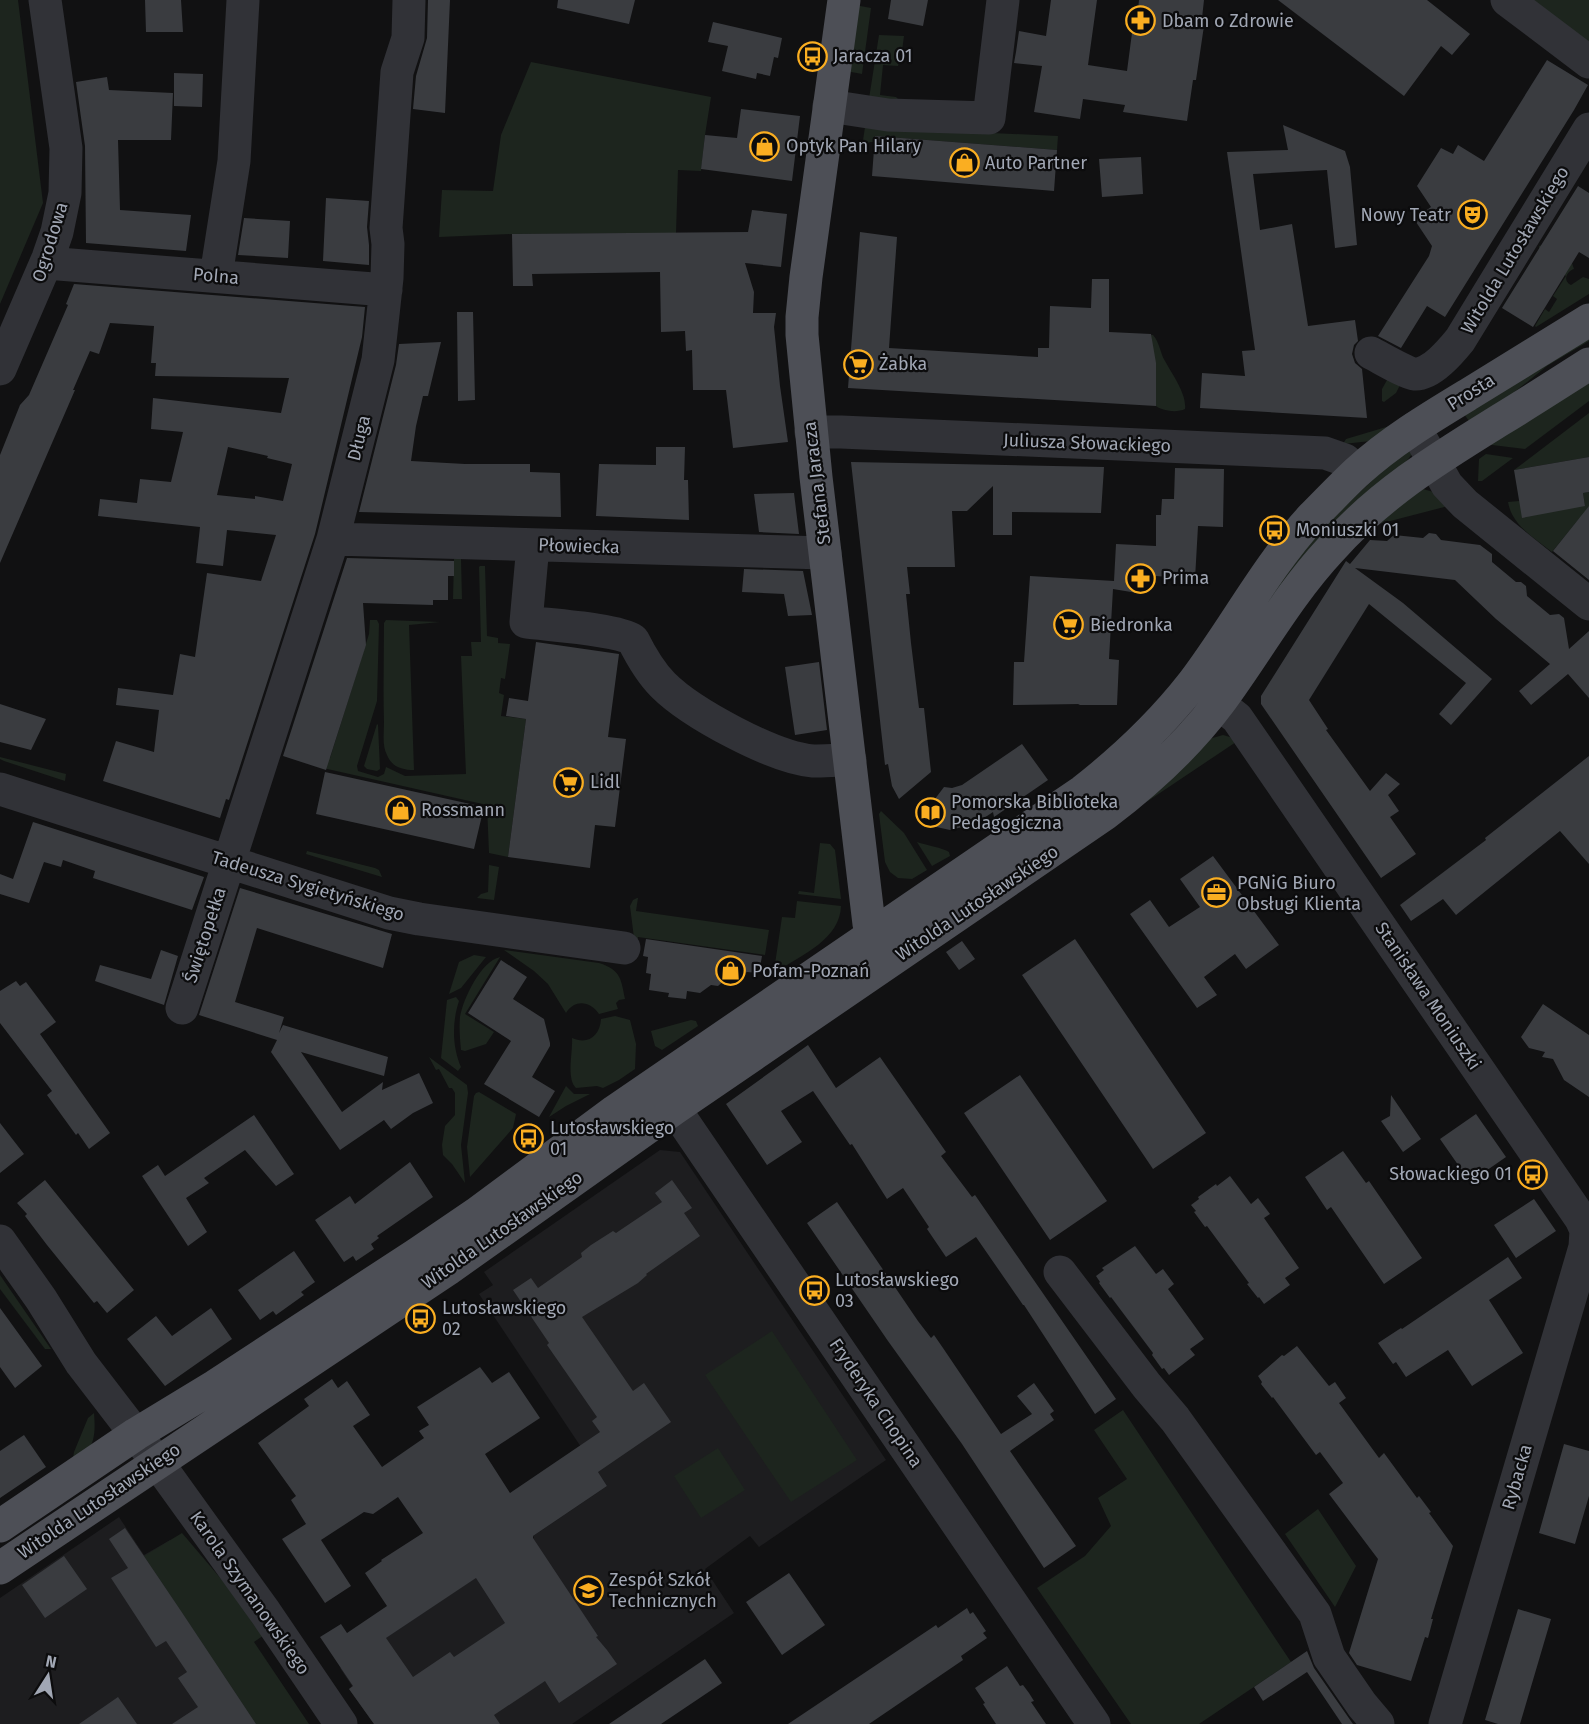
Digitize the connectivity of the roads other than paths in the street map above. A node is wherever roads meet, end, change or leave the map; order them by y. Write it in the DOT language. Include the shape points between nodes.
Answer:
graph roads {
  1 [pos="45,0"];
  2 [pos="243,0"];
  3 [pos="409,0"];
  4 [pos="844,0"];
  5 [pos="1003,0"];
  6 [pos="1507,0"];
  7 [pos="1589,62"];
  8 [pos="829,106"];
  9 [pos="1589,129"];
  10 [pos="46,263"];
  11 [pos="216,276"];
  12 [pos="386,290"];
  13 [pos="1589,320"];
  14 [pos="1371,353"];
  15 [pos="1589,364"];
  16 [pos="0,369"];
  17 [pos="1414,428"];
  18 [pos="811,432"];
  19 [pos="1433,461"];
  20 [pos="1358,471"];
  21 [pos="333,539"];
  22 [pos="533,545"];
  23 [pos="825,553"];
  24 [pos="1589,604"];
  25 [pos="1192,683"];
  26 [pos="1218,703"];
  27 [pos="850,760"];
  28 [pos="0,789"];
  29 [pos="228,862"];
  30 [pos="875,933"];
  31 [pos="624,948"];
  32 [pos="893,960"];
  33 [pos="182,1008"];
  34 [pos="657,1082"];
  35 [pos="675,1108"];
  36 [pos="1587,1230"];
  37 [pos="0,1241"];
  38 [pos="1060,1272"];
  39 [pos="136,1434"];
  40 [pos="157,1462"];
  41 [pos="0,1526"];
  42 [pos="0,1568"];
  43 [pos="341,1724"];
  44 [pos="1094,1724"];
  45 [pos="1378,1724"];
  46 [pos="1445,1724"];
  1 -- 10 [label="street, Ogrodowa" via="66,148 60,216"];
  2 -- 11 [label="street" via="234,162"];
  3 -- 12 [label="street, Długa" via="408,38 397,72 386,228"];
  4 -- 8 [label="main road, Stefana Jaracza"];
  5 -- 8 [label="street" via="989,118 888,115"];
  6 -- 7 [label="street"];
  8 -- 18 [label="main road, Stefana Jaracza" via="802,317"];
  9 -- 14 [label="street, Witolda Lutosławskiego" via="1448,355 1424,373 1413,374"];
  10 -- 11 [label="street, Polna"];
  10 -- 16 [label="street, Ogrodowa"];
  11 -- 12 [label="street, Polna"];
  12 -- 21 [label="street, Długa" via="375,371"];
  13 -- 17 [label="main road, Prosta"];
  15 -- 19 [label="main road"];
  17 -- 19 [label="street"];
  17 -- 20 [label="main road, Prosta"];
  18 -- 20 [label="street, Juliusza Słowackiego" via="1325,453 1345,460"];
  18 -- 23 [label="main road, Stefana Jaracza"];
  19 -- 24 [label="street" via="1447,486 1465,504"];
  19 -- 26 [label="main road, Witolda Lutosławskiego" via="1349,529 1316,565"];
  20 -- 25 [label="main road, Witolda Lutosławskiego" via="1292,541"];
  21 -- 22 [label="street, Płowiecka"];
  21 -- 29 [label="street, Długa"];
  22 -- 23 [label="street, Płowiecka"];
  22 -- 27 [label="street" via="526,622 629,637 663,685 699,713 793,757"];
  23 -- 27 [label="main road, Stefana Jaracza"];
  25 -- 26 [label="street, Stanisława Moniuszki"];
  25 -- 30 [label="main road, Witolda Lutosławskiego" via="1162,720 1108,772"];
  26 -- 32 [label="main road, Witolda Lutosławskiego" via="1168,761 1132,794"];
  26 -- 36 [label="street, Stanisława Moniuszki" via="1237,718"];
  27 -- 30 [label="main road, Stefana Jaracza" via="869,924"];
  28 -- 29 [label="street, Tadeusza Sygietyńskiego"];
  29 -- 31 [label="street, Tadeusza Sygietyńskiego" via="402,916"];
  29 -- 33 [label="street, Świętopełka"];
  30 -- 32 [label="main road, Stefana Jaracza"];
  30 -- 34 [label="main road, Witolda Lutosławskiego"];
  32 -- 35 [label="main road, Witolda Lutosławskiego"];
  34 -- 35 [label="street, Fryderyka Chopina"];
  34 -- 39 [label="main road, Witolda Lutosławskiego" via="417,1254"];
  35 -- 40 [label="main road, Witolda Lutosławskiego" via="448,1269"];
  35 -- 44 [label="street, Fryderyka Chopina"];
  36 -- 46 [label="street, Rybacka"];
  37 -- 39 [label="street, Karola Szymanowskiego" via="88,1372"];
  38 -- 45 [label="street" via="1175,1419 1315,1614 1329,1657"];
  39 -- 40 [label="street, Karola Szymanowskiego"];
  39 -- 41 [label="main road, Witolda Lutosławskiego"];
  40 -- 42 [label="main road, Witolda Lutosławskiego"];
  40 -- 43 [label="street, Karola Szymanowskiego"];
}
